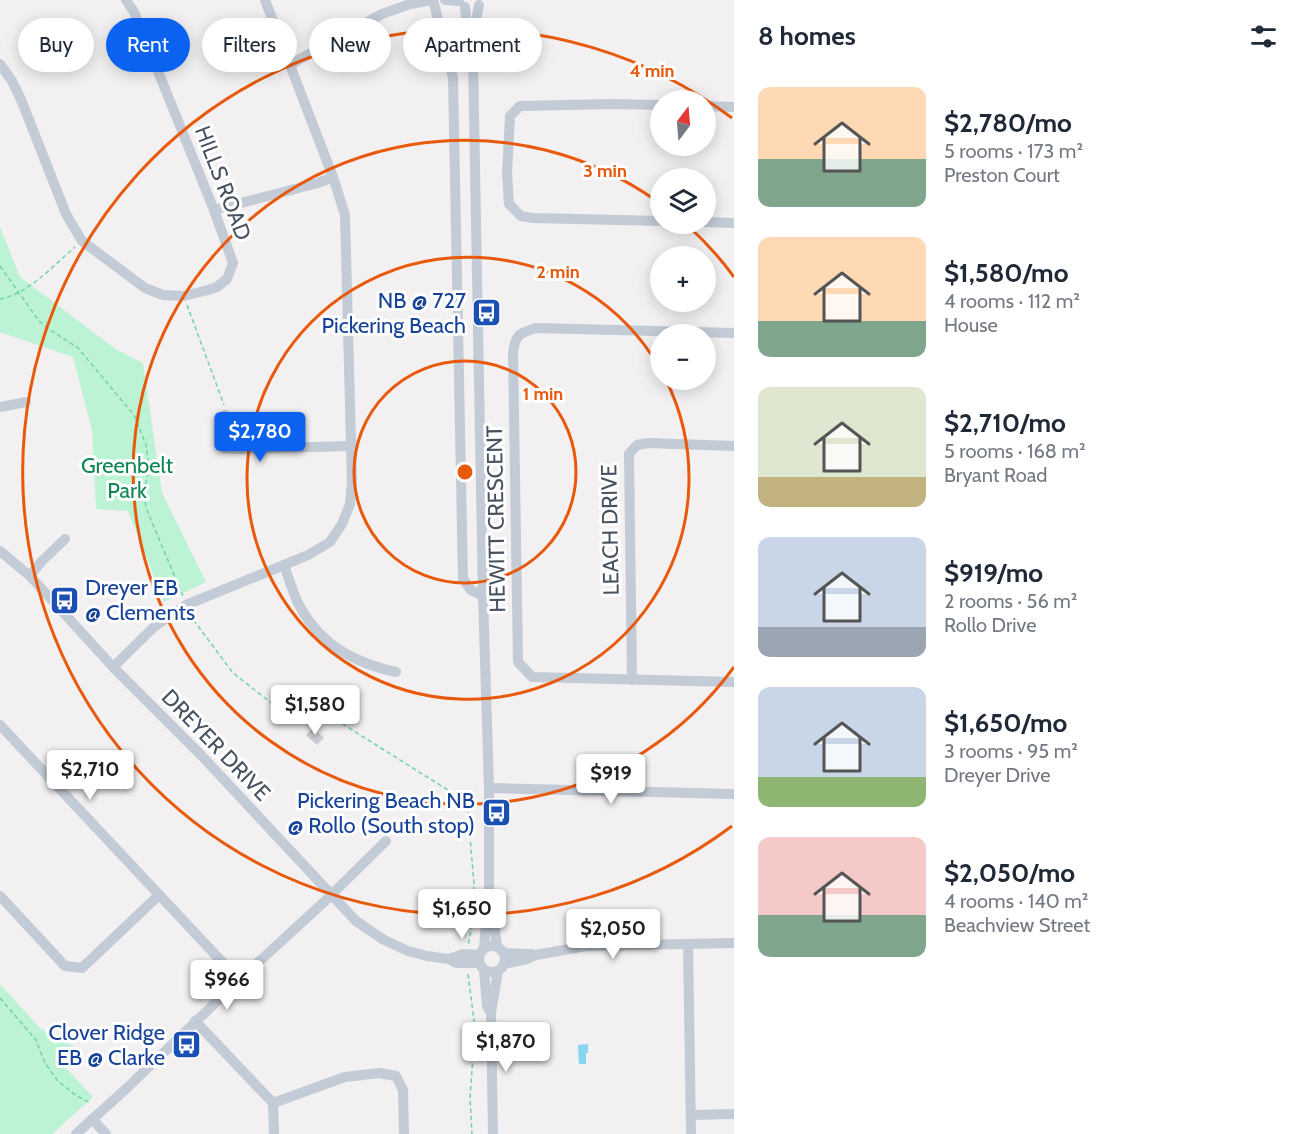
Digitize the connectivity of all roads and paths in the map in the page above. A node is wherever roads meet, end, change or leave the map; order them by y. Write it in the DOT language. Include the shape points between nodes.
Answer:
graph roads {
  1 [pos="126,0"];
  2 [pos="265,0"];
  3 [pos="433,0"];
  4 [pos="446,0"];
  5 [pos="461,3"];
  6 [pos="481,3"];
  7 [pos="272,18"];
  8 [pos="464,18"];
  9 [pos="477,18"];
  10 [pos="297,61"];
  11 [pos="0,64"];
  12 [pos="294,72"];
  13 [pos="472,72"];
  14 [pos="650,105"];
  15 [pos="716,106"];
  16 [pos="734,107"];
  17 [pos="333,177"];
  18 [pos="214,210"];
  19 [pos="650,221"];
  20 [pos="716,222"];
  21 [pos="734,223"];
  22 [pos="82,241"];
  23 [pos="0,266"];
  24 [pos="19,292"];
  25 [pos="184,296"];
  26 [pos="0,299"];
  27 [pos="734,333"];
  28 [pos="26,402"];
  29 [pos="0,407"];
  30 [pos="225,415"];
  31 [pos="351,446"];
  32 [pos="734,446"];
  33 [pos="65,539"];
  34 [pos="0,551"];
  35 [pos="284,566"];
  36 [pos="30,576"];
  37 [pos="483,596"];
  38 [pos="186,605"];
  39 [pos="113,667"];
  40 [pos="396,672"];
  41 [pos="632,680"];
  42 [pos="734,682"];
  43 [pos="0,725"];
  44 [pos="489,788"];
  45 [pos="734,794"];
  46 [pos="467,802"];
  47 [pos="386,841"];
  48 [pos="331,894"];
  49 [pos="0,896"];
  50 [pos="158,896"];
  51 [pos="489,903"];
  52 [pos="734,944"];
  53 [pos="688,945"];
  54 [pos="501,958"];
  55 [pos="482,959"];
  56 [pos="238,980"];
  57 [pos="0,998"];
  58 [pos="491,1013"];
  59 [pos="195,1021"];
  60 [pos="90,1103"];
  61 [pos="273,1103"];
  62 [pos="734,1113"];
  63 [pos="691,1115"];
  64 [pos="92,1119"];
  65 [pos="76,1134"];
  66 [pos="106,1134"];
  67 [pos="274,1134"];
  68 [pos="404,1134"];
  69 [pos="493,1134"];
  70 [pos="691,1134"];
  1 -- 18 [label="street, HILLS ROAD"];
  2 -- 7 [label="street"];
  3 -- 10 [label="street" via="382,14"];
  3 -- 37 [label="street" via="453,78 464,579 471,590"];
  4 -- 5 [label="street"];
  5 -- 6 [label="street" via="471,8"];
  5 -- 8 [label="street"];
  6 -- 9 [label="street"];
  11 -- 22 [label="street, HILLS ROAD" via="22,102 66,214"];
  12 -- 17 [label="street"];
  13 -- 37 [label="street"];
  14 -- 19 [label="street" via="520,106 510,116 507,173 509,204 521,216"];
  15 -- 16 [label="street"];
  17 -- 18 [label="street"];
  17 -- 31 [label="street" via="345,215"];
  18 -- 25 [label="street, HILLS ROAD" via="233,263 227,279 217,287"];
  20 -- 21 [label="street"];
  22 -- 24 [label="path"];
  22 -- 25 [label="street, HILLS ROAD" via="145,288 163,295"];
  23 -- 24 [label="path"];
  24 -- 26 [label="path"];
  24 -- 38 [label="path" via="39,321 78,348 134,415 146,445 149,467 144,493 146,508"];
  25 -- 30 [label="path"];
  27 -- 41 [label="street, HEWITT CRESCENT" via="536,328 521,332 514,342 518,662 532,677"];
  28 -- 29 [label="street"];
  30 -- 31 [label="street" via="224,448"];
  31 -- 35 [label="street" via="350,504 342,524 330,542"];
  32 -- 41 [label="street, LEACH DRIVE" via="648,443 637,445 629,454"];
  33 -- 36 [label="street"];
  34 -- 36 [label="street, DREYER DRIVE"];
  35 -- 38 [label="street"];
  35 -- 40 [label="street" via="308,620 333,646 375,668"];
  36 -- 39 [label="street, DREYER DRIVE"];
  37 -- 44 [label="street"];
  38 -- 39 [label="street" via="154,627"];
  38 -- 46 [label="path" via="190,617 233,673 284,713 314,706"];
  39 -- 48 [label="street, DREYER DRIVE"];
  41 -- 42 [label="street, HEWITT CRESCENT"];
  43 -- 50 [label="street"];
  44 -- 45 [label="street"];
  44 -- 51 [label="street"];
  47 -- 48 [label="street"];
  48 -- 55 [label="street, DREYER DRIVE" via="356,921 408,951 449,959 463,954"];
  48 -- 56 [label="street"];
  49 -- 50 [label="street" via="65,966 82,968"];
  50 -- 56 [label="street"];
  51 -- 54 [label="street"];
  51 -- 55 [label="street"];
  52 -- 53 [label="street"];
  53 -- 54 [label="street" via="586,946"];
  53 -- 63 [label="street"];
  54 -- 55 [label="street" via="493,946"];
  54 -- 55 [label="street" via="490,972"];
  54 -- 58 [label="street"];
  55 -- 58 [label="street"];
  56 -- 59 [label="street"];
  57 -- 60 [label="path" via="36,1040 57,1080"];
  58 -- 69 [label="street"];
  59 -- 61 [label="street"];
  59 -- 64 [label="street"];
  61 -- 67 [label="street"];
  61 -- 68 [label="street" via="345,1077 379,1073 396,1076 403,1090"];
  62 -- 63 [label="street"];
  63 -- 70 [label="street"];
  64 -- 65 [label="street"];
  64 -- 66 [label="street"];
}
